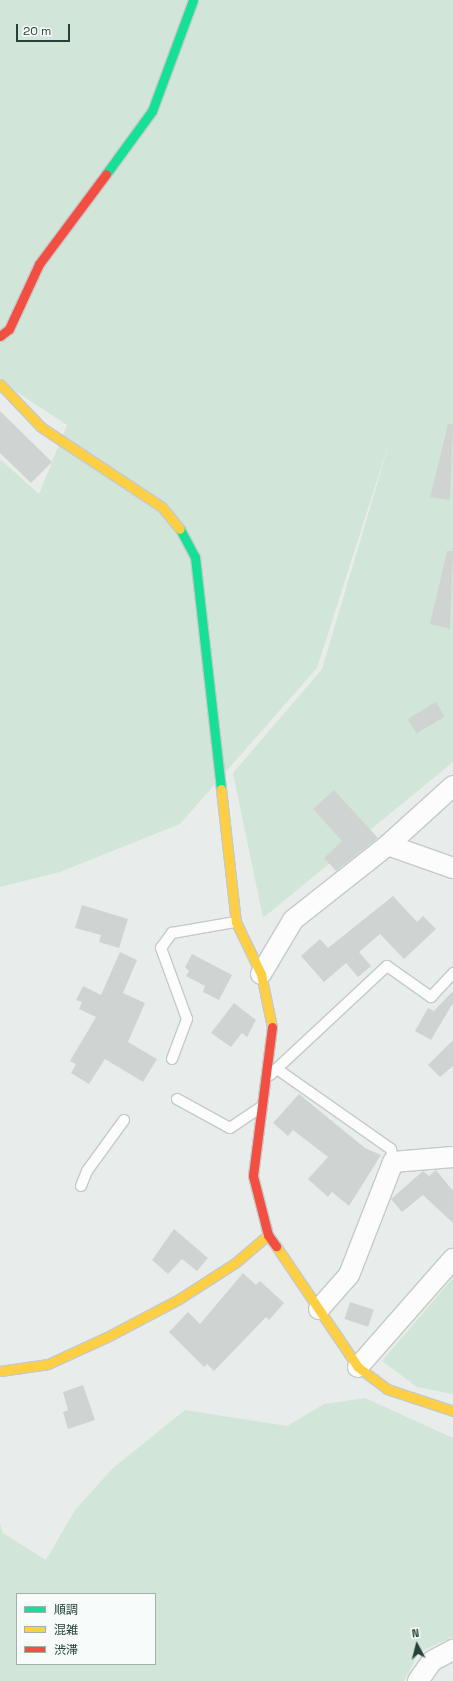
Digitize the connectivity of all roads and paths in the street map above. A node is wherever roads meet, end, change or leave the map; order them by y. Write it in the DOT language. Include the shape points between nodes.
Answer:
graph roads {
  1 [pos="193,0"];
  2 [pos="0,336"];
  3 [pos="0,384"];
  4 [pos="453,786"];
  5 [pos="388,845"];
  6 [pos="453,868"];
  7 [pos="236,922"];
  8 [pos="453,973"];
  9 [pos="261,974"];
  10 [pos="172,1059"];
  11 [pos="277,1069"];
  12 [pos="264,1080"];
  13 [pos="177,1099"];
  14 [pos="260,1108"];
  15 [pos="124,1120"];
  16 [pos="453,1157"];
  17 [pos="393,1162"];
  18 [pos="81,1186"];
  19 [pos="268,1235"];
  20 [pos="453,1259"];
  21 [pos="319,1309"];
  22 [pos="358,1367"];
  23 [pos="0,1371"];
  24 [pos="453,1411"];
  25 [pos="453,1650"];
  26 [pos="418,1681"];
  1 -- 2 [label="street" via="152,112 40,264 9,329"];
  3 -- 7 [label="street" via="41,427 162,507 184,533 196,556"];
  4 -- 5 [label="street"];
  5 -- 6 [label="street"];
  5 -- 9 [label="street" via="293,920"];
  7 -- 9 [label="street"];
  7 -- 10 [label="lane" via="172,933 161,948 187,1019"];
  8 -- 11 [label="lane" via="431,997 387,966"];
  9 -- 12 [label="street" via="273,1034"];
  11 -- 12 [label="lane"];
  11 -- 17 [label="lane" via="391,1149"];
  12 -- 14 [label="street"];
  13 -- 14 [label="lane" via="230,1128"];
  14 -- 19 [label="street" via="253,1176"];
  15 -- 18 [label="lane" via="87,1171"];
  16 -- 17 [label="street"];
  17 -- 21 [label="street" via="349,1275"];
  19 -- 21 [label="street"];
  19 -- 23 [label="street" via="235,1263 179,1299 107,1337 48,1364"];
  20 -- 22 [label="street"];
  21 -- 22 [label="street"];
  22 -- 24 [label="street" via="387,1389"];
  25 -- 26 [label="street" via="432,1661"];
}
